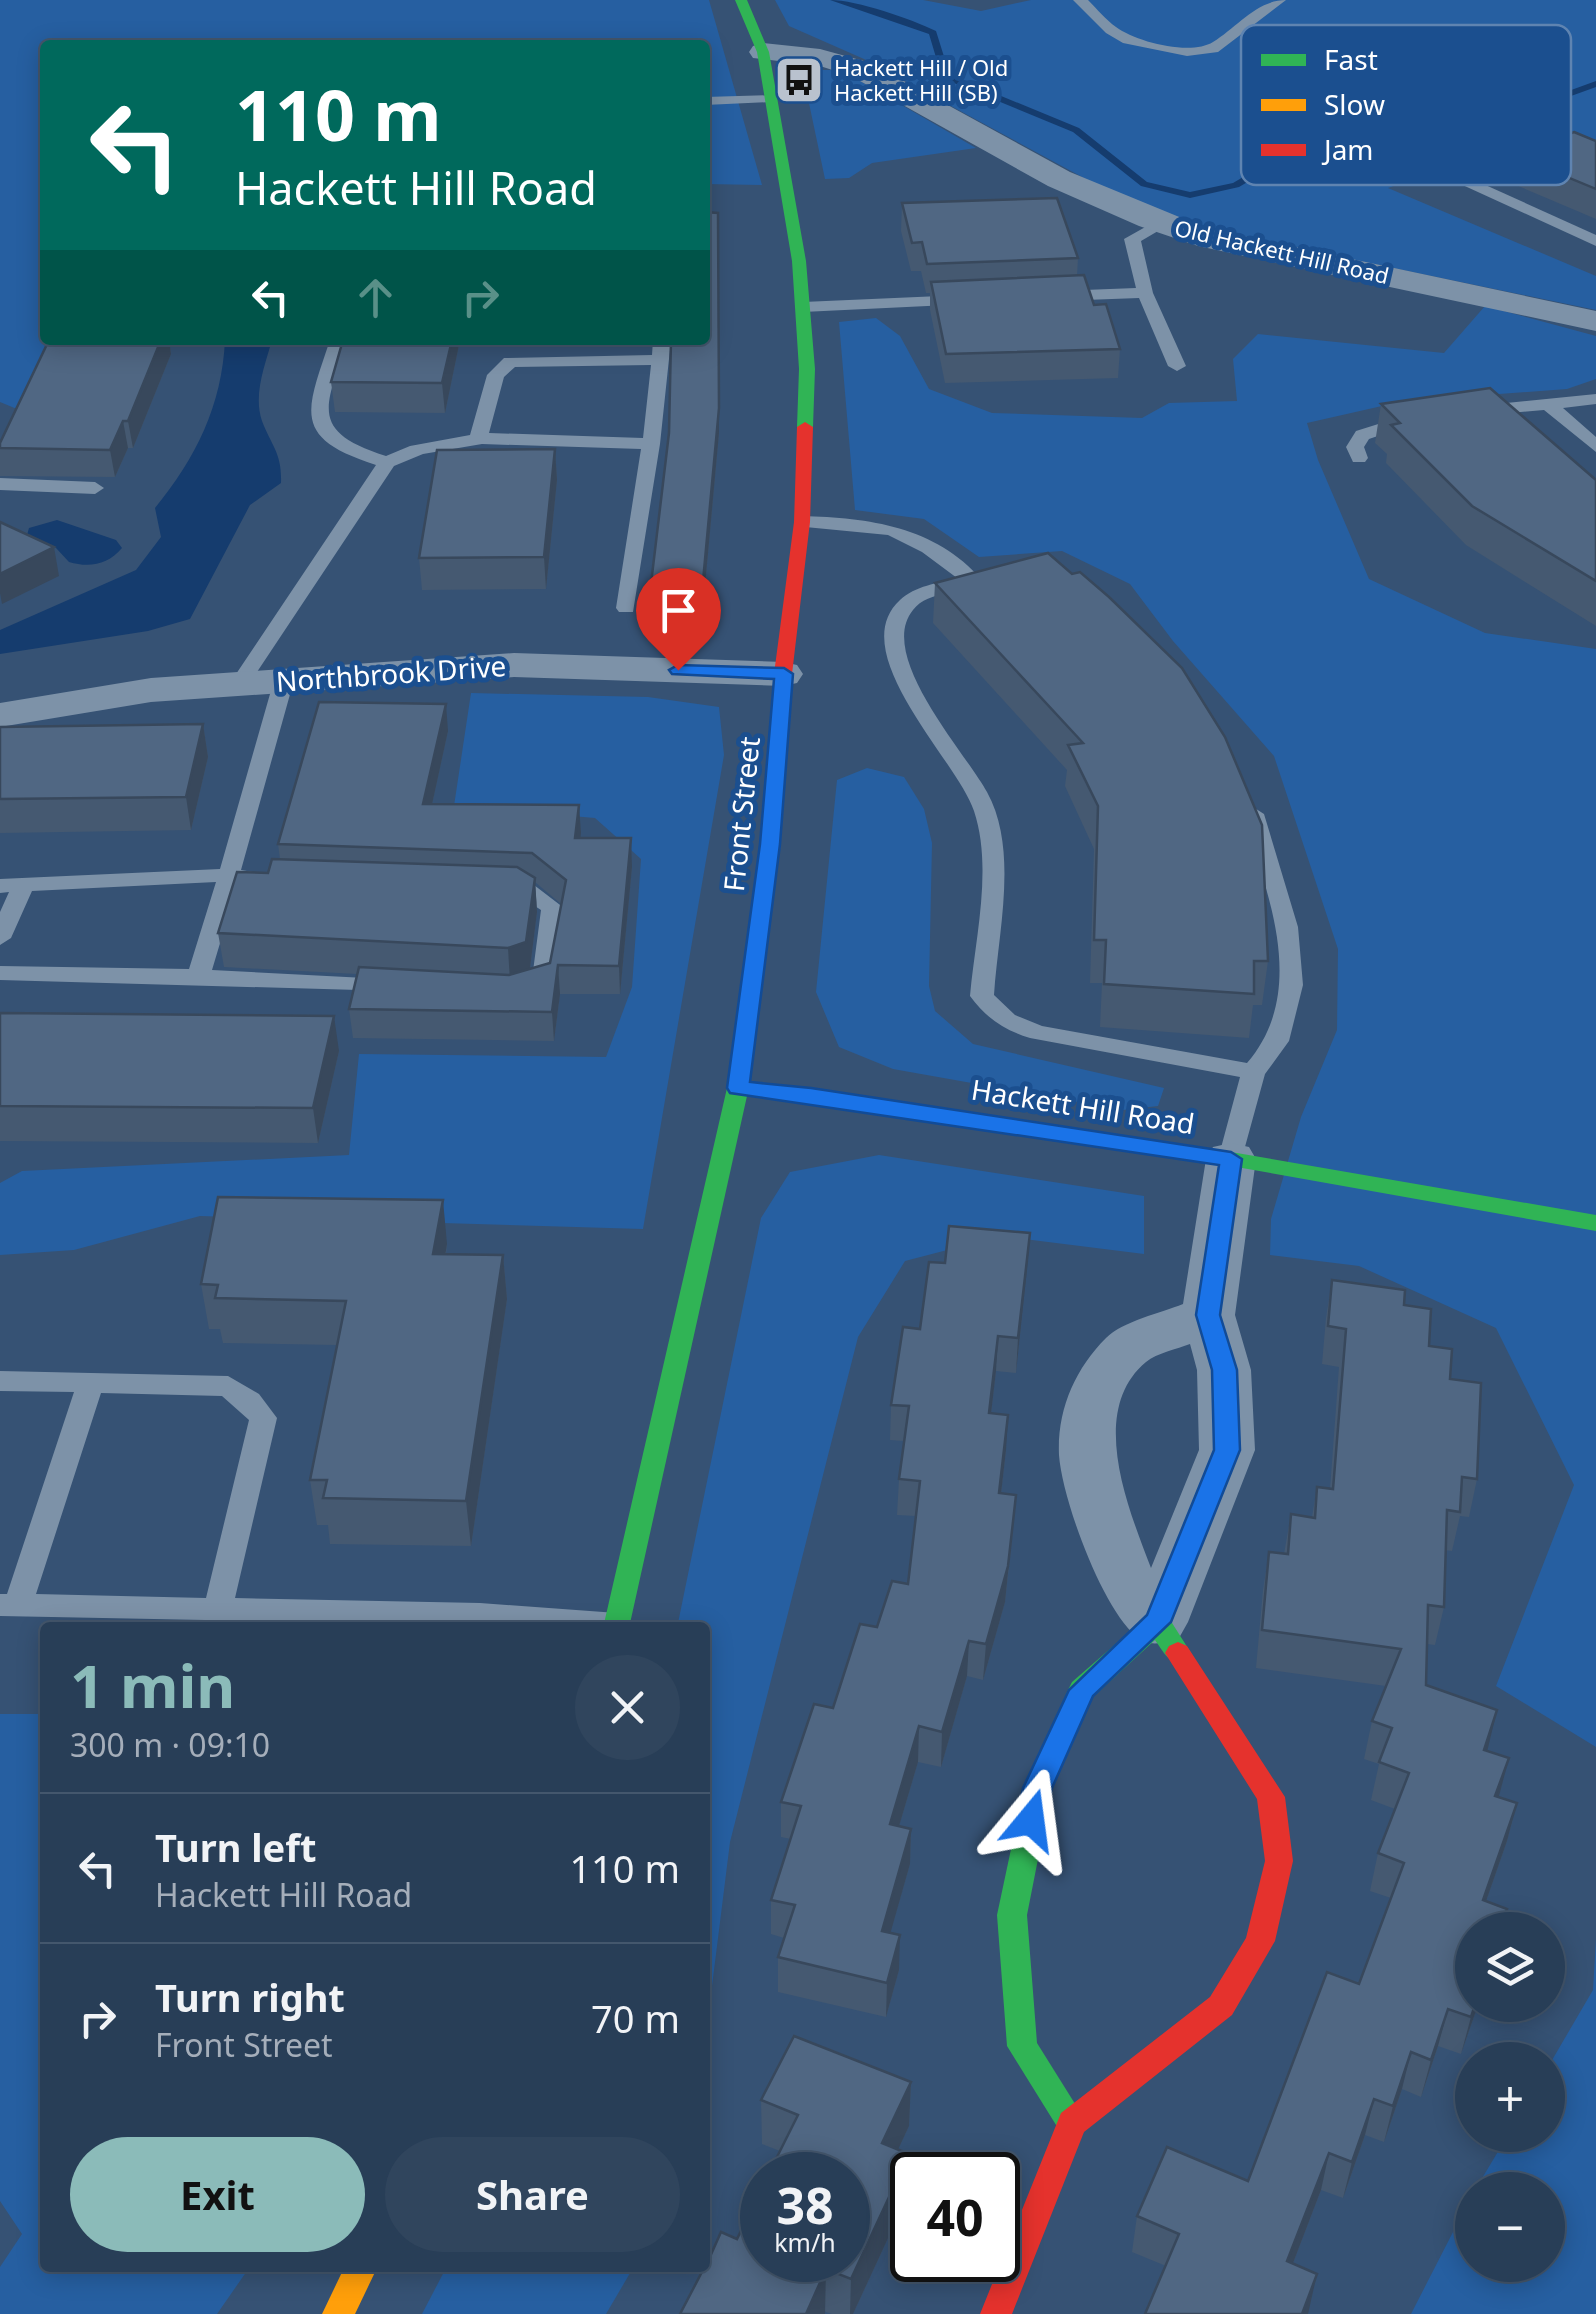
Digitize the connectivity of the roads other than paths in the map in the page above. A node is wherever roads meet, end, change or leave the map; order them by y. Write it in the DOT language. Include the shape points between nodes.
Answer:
graph roads {
  1 [pos="741,0"];
  2 [pos="1080,0"];
  3 [pos="1279,0"];
  4 [pos="1245,25"];
  5 [pos="1241,28"];
  6 [pos="763,52"];
  7 [pos="772,98"];
  8 [pos="710,101"];
  9 [pos="1474,185"];
  10 [pos="1162,224"];
  11 [pos="1596,241"];
  12 [pos="1145,293"];
  13 [pos="1046,297"];
  14 [pos="988,299"];
  15 [pos="803,306"];
  16 [pos="1596,322"];
  17 [pos="337,345"];
  18 [pos="662,345"];
  19 [pos="660,360"];
  20 [pos="1176,366"];
  21 [pos="1596,399"];
  22 [pos="1547,402"];
  23 [pos="1462,412"];
  24 [pos="1424,418"];
  25 [pos="478,439"];
  26 [pos="651,444"];
  27 [pos="1596,447"];
  28 [pos="1359,458"];
  29 [pos="387,462"];
  30 [pos="0,484"];
  31 [pos="95,488"];
  32 [pos="802,522"];
  33 [pos="1000,574"];
  34 [pos="972,580"];
  35 [pos="626,608"];
  36 [pos="784,674"];
  37 [pos="284,680"];
  38 [pos="240,683"];
  39 [pos="0,715"];
  40 [pos="1245,792"];
  41 [pos="229,875"];
  42 [pos="291,884"];
  43 [pos="11,886"];
  44 [pos="487,889"];
  45 [pos="0,938"];
  46 [pos="0,973"];
  47 [pos="198,976"];
  48 [pos="414,988"];
  49 [pos="512,993"];
  50 [pos="1253,1072"];
  51 [pos="738,1088"];
  52 [pos="1231,1159"];
  53 [pos="1596,1222"];
  54 [pos="1208,1315"];
  55 [pos="0,1381"];
  56 [pos="91,1383"];
  57 [pos="9,1605"];
  58 [pos="218,1607"];
  59 [pos="571,1622"];
  60 [pos="617,1622"];
  61 [pos="1158,1622"];
  62 [pos="1072,2123"];
  63 [pos="359,2272"];
  64 [pos="338,2314"];
  65 [pos="996,2314"];
  1 -- 6 [label="main road, Front Street"];
  2 -- 5 [label="lane" via="1128,40 1188,52 1213,49"];
  3 -- 4 [label="lane"];
  6 -- 7 [label="main road, Front Street"];
  6 -- 10 [label="street, Old Hackett Hill Road" via="806,54 871,74 1084,192"];
  7 -- 8 [label="lane"];
  7 -- 15 [label="main road, Front Street"];
  9 -- 11 [label="lane"];
  10 -- 12 [label="lane" via="1132,239"];
  10 -- 16 [label="street, Old Hackett Hill Road"];
  12 -- 13 [label="lane"];
  12 -- 20 [label="lane"];
  14 -- 15 [label="lane"];
  15 -- 32 [label="main road, Front Street" via="808,369"];
  17 -- 29 [label="lane" via="318,422 348,452"];
  18 -- 19 [label="lane"];
  19 -- 25 [label="lane" via="510,362 496,375"];
  19 -- 26 [label="lane"];
  21 -- 22 [label="lane"];
  22 -- 23 [label="lane"];
  22 -- 27 [label="lane"];
  24 -- 28 [label="lane" via="1362,435 1355,447"];
  25 -- 26 [label="lane"];
  25 -- 29 [label="lane" via="413,449"];
  26 -- 35 [label="lane"];
  29 -- 38 [label="lane"];
  30 -- 31 [label="lane"];
  32 -- 34 [label="lane" via="892,527"];
  32 -- 36 [label="main road, Front Street"];
  33 -- 34 [label="lane"];
  34 -- 50 [label="lane" via="916,598 895,624 903,678 974,785 992,839 982,996 995,1014 1038,1033"];
  36 -- 37 [label="street, Northbrook Drive" via="514,664"];
  36 -- 51 [label="main road, Front Street"];
  37 -- 38 [label="street, Northbrook Drive"];
  37 -- 41 [label="lane"];
  38 -- 39 [label="street, Northbrook Drive"];
  40 -- 50 [label="lane" via="1288,926 1290,961 1287,1009 1276,1042"];
  41 -- 42 [label="lane"];
  41 -- 43 [label="lane"];
  41 -- 47 [label="lane"];
  43 -- 45 [label="lane"];
  44 -- 49 [label="lane" via="526,890 552,908 543,982"];
  46 -- 47 [label="lane"];
  47 -- 48 [label="lane"];
  50 -- 52 [label="lane"];
  51 -- 52 [label="main road, Hackett Hill Road"];
  51 -- 60 [label="main road, Front Street"];
  52 -- 53 [label="main road, Hackett Hill Road"];
  52 -- 54 [label="street"];
  54 -- 61 [label="street" via="1224,1370 1227,1450"];
  54 -- 61 [label="street" via="1128,1348 1094,1389 1087,1455 1103,1516 1128,1585"];
  55 -- 56 [label="lane"];
  56 -- 57 [label="lane"];
  56 -- 58 [label="lane" via="228,1386 263,1418"];
  57 -- 58 [label="lane"];
  58 -- 59 [label="lane"];
  61 -- 62 [label="main road" via="1082,1690 1038,1788 1012,1915 1022,2046"];
  61 -- 62 [label="main road" via="1271,1797 1280,1861 1260,1941 1222,2006"];
  62 -- 65 [label="main road"];
  63 -- 64 [label="main road"];
}
